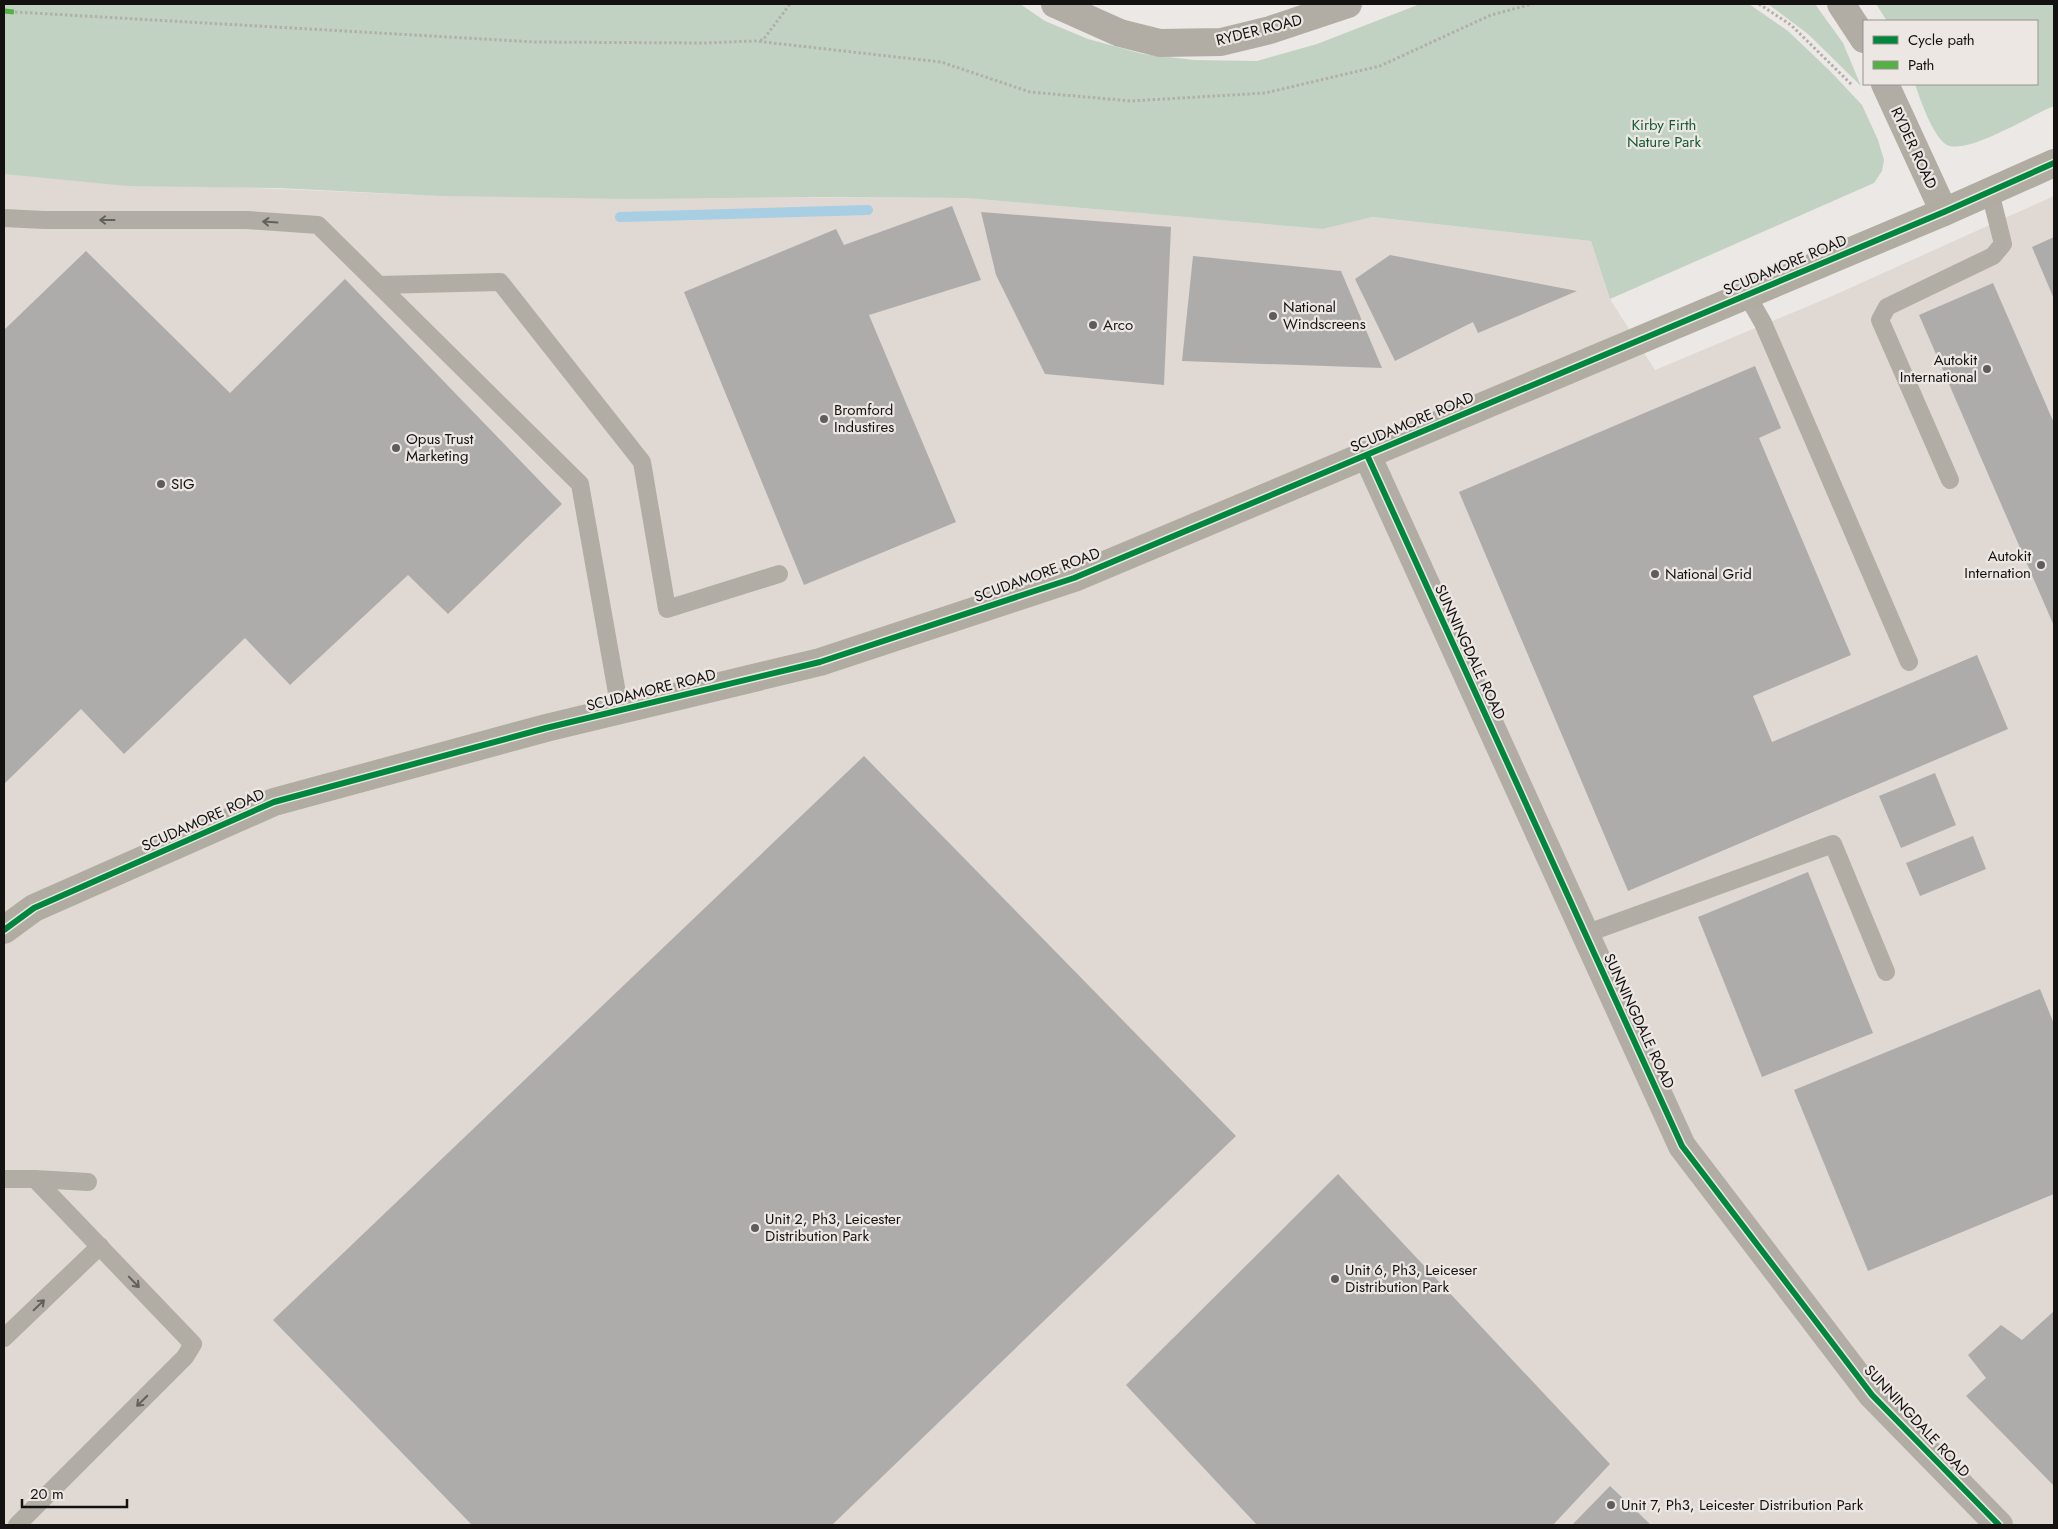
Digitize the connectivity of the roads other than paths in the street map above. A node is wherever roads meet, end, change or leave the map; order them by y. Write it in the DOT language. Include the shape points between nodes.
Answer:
graph roads {
  1 [pos="1055,4"];
  2 [pos="1348,4"];
  3 [pos="1841,4"];
  4 [pos="1084,10"];
  5 [pos="1863,38"];
  6 [pos="1885,85"];
  7 [pos="2054,163"];
  8 [pos="1990,192"];
  9 [pos="1944,212"];
  10 [pos="4,218"];
  11 [pos="378,285"];
  12 [pos="1747,295"];
  13 [pos="1367,455"];
  14 [pos="1950,480"];
  15 [pos="779,574"];
  16 [pos="1909,662"];
  17 [pos="620,710"];
  18 [pos="4,930"];
  19 [pos="1585,934"];
  20 [pos="1886,972"];
  21 [pos="4,1179"];
  22 [pos="35,1179"];
  23 [pos="88,1182"];
  24 [pos="100,1246"];
  25 [pos="4,1338"];
  26 [pos="17,1525"];
  27 [pos="2000,1525"];
  1 -- 4 [label="street, RYDER ROAD"];
  2 -- 4 [label="street, RYDER ROAD" via="1270,30 1221,42 1160,43 1120,33"];
  3 -- 5 [label="street"];
  6 -- 9 [label="street, RYDER ROAD"];
  7 -- 8 [label="street, SCUDAMORE ROAD"];
  8 -- 9 [label="street, SCUDAMORE ROAD"];
  8 -- 14 [label="lane" via="2003,244 1993,256 1887,307 1880,320"];
  9 -- 12 [label="street, SCUDAMORE ROAD"];
  11 -- 10 [label="lane, one-way" via="318,226 247,220"];
  11 -- 15 [label="lane" via="500,282 642,462 667,609"];
  11 -- 17 [label="lane" via="580,484"];
  12 -- 13 [label="street, SCUDAMORE ROAD"];
  12 -- 16 [label="lane" via="1763,323"];
  13 -- 17 [label="street, SCUDAMORE ROAD" via="1074,578 820,662"];
  13 -- 19 [label="street, SUNNINGDALE ROAD"];
  17 -- 18 [label="street, SCUDAMORE ROAD" via="274,802 34,908"];
  19 -- 20 [label="lane" via="1833,844"];
  19 -- 27 [label="street, SUNNINGDALE ROAD" via="1682,1146 1872,1395"];
  21 -- 22 [label="lane"];
  22 -- 23 [label="lane"];
  22 -- 24 [label="lane"];
  25 -- 24 [label="lane, one-way"];
  24 -- 26 [label="lane, one-way" via="192,1344 185,1357"];
}
